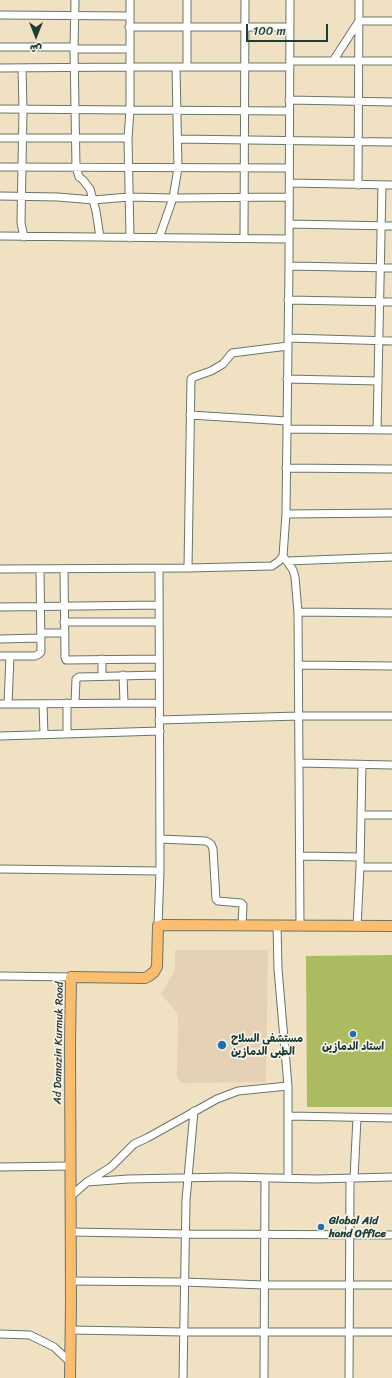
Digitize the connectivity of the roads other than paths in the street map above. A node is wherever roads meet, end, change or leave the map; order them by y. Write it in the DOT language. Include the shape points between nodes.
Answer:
graph roads {
  1 [pos="74,0"];
  2 [pos="130,0"];
  3 [pos="187,0"];
  4 [pos="245,0"];
  5 [pos="290,0"];
  6 [pos="359,0"];
  7 [pos="0,15"];
  8 [pos="74,15"];
  9 [pos="130,16"];
  10 [pos="359,20"];
  11 [pos="392,21"];
  12 [pos="129,26"];
  13 [pos="187,26"];
  14 [pos="245,27"];
  15 [pos="290,27"];
  16 [pos="0,47"];
  17 [pos="74,48"];
  18 [pos="129,49"];
  19 [pos="333,61"];
  20 [pos="358,61"];
  21 [pos="392,61"];
  22 [pos="290,64"];
  23 [pos="130,66"];
  24 [pos="176,66"];
  25 [pos="187,66"];
  26 [pos="245,67"];
  27 [pos="0,68"];
  28 [pos="22,68"];
  29 [pos="74,68"];
  30 [pos="289,100"];
  31 [pos="358,102"];
  32 [pos="392,102"];
  33 [pos="0,109"];
  34 [pos="23,109"];
  35 [pos="75,109"];
  36 [pos="130,110"];
  37 [pos="177,111"];
  38 [pos="244,111"];
  39 [pos="289,111"];
  40 [pos="76,137"];
  41 [pos="0,138"];
  42 [pos="22,138"];
  43 [pos="128,138"];
  44 [pos="178,138"];
  45 [pos="244,140"];
  46 [pos="289,141"];
  47 [pos="358,142"];
  48 [pos="392,142"];
  49 [pos="0,167"];
  50 [pos="22,167"];
  51 [pos="76,167"];
  52 [pos="128,168"];
  53 [pos="178,168"];
  54 [pos="244,168"];
  55 [pos="289,168"];
  56 [pos="290,183"];
  57 [pos="358,185"];
  58 [pos="382,185"];
  59 [pos="392,185"];
  60 [pos="0,196"];
  61 [pos="21,196"];
  62 [pos="129,197"];
  63 [pos="244,197"];
  64 [pos="289,197"];
  65 [pos="173,198"];
  66 [pos="93,200"];
  67 [pos="289,224"];
  68 [pos="381,226"];
  69 [pos="392,226"];
  70 [pos="0,236"];
  71 [pos="24,237"];
  72 [pos="100,237"];
  73 [pos="130,238"];
  74 [pos="159,238"];
  75 [pos="244,238"];
  76 [pos="289,239"];
  77 [pos="289,266"];
  78 [pos="380,268"];
  79 [pos="392,268"];
  80 [pos="288,300"];
  81 [pos="380,302"];
  82 [pos="392,302"];
  83 [pos="288,338"];
  84 [pos="379,340"];
  85 [pos="392,341"];
  86 [pos="288,346"];
  87 [pos="287,379"];
  88 [pos="378,382"];
  89 [pos="190,415"];
  90 [pos="287,425"];
  91 [pos="377,430"];
  92 [pos="392,430"];
  93 [pos="286,468"];
  94 [pos="392,469"];
  95 [pos="392,513"];
  96 [pos="286,514"];
  97 [pos="392,557"];
  98 [pos="285,558"];
  99 [pos="188,568"];
  100 [pos="40,569"];
  101 [pos="64,569"];
  102 [pos="159,569"];
  103 [pos="0,570"];
  104 [pos="159,605"];
  105 [pos="41,606"];
  106 [pos="64,606"];
  107 [pos="0,607"];
  108 [pos="298,612"];
  109 [pos="392,613"];
  110 [pos="64,622"];
  111 [pos="159,622"];
  112 [pos="65,634"];
  113 [pos="41,636"];
  114 [pos="0,639"];
  115 [pos="0,656"];
  116 [pos="10,656"];
  117 [pos="102,659"];
  118 [pos="159,659"];
  119 [pos="298,665"];
  120 [pos="392,666"];
  121 [pos="159,675"];
  122 [pos="102,676"];
  123 [pos="123,676"];
  124 [pos="160,703"];
  125 [pos="0,704"];
  126 [pos="8,704"];
  127 [pos="43,704"];
  128 [pos="67,704"];
  129 [pos="75,704"];
  130 [pos="124,704"];
  131 [pos="299,716"];
  132 [pos="392,716"];
  133 [pos="160,720"];
  134 [pos="160,731"];
  135 [pos="67,734"];
  136 [pos="44,735"];
  137 [pos="0,736"];
  138 [pos="299,763"];
  139 [pos="362,765"];
  140 [pos="392,766"];
  141 [pos="361,815"];
  142 [pos="392,815"];
  143 [pos="160,839"];
  144 [pos="300,856"];
  145 [pos="360,856"];
  146 [pos="360,867"];
  147 [pos="392,867"];
  148 [pos="0,869"];
  149 [pos="160,871"];
  150 [pos="242,924"];
  151 [pos="277,925"];
  152 [pos="158,926"];
  153 [pos="300,926"];
  154 [pos="392,926"];
  155 [pos="357,927"];
  156 [pos="0,976"];
  157 [pos="71,977"];
  158 [pos="288,1086"];
  159 [pos="194,1111"];
  160 [pos="289,1116"];
  161 [pos="357,1118"];
  162 [pos="392,1118"];
  163 [pos="70,1166"];
  164 [pos="0,1167"];
  165 [pos="392,1177"];
  166 [pos="187,1178"];
  167 [pos="264,1178"];
  168 [pos="288,1178"];
  169 [pos="352,1178"];
  170 [pos="87,1182"];
  171 [pos="71,1196"];
  172 [pos="71,1232"];
  173 [pos="185,1234"];
  174 [pos="264,1234"];
  175 [pos="350,1235"];
  176 [pos="392,1235"];
  177 [pos="71,1281"];
  178 [pos="184,1282"];
  179 [pos="264,1285"];
  180 [pos="349,1285"];
  181 [pos="392,1285"];
  182 [pos="71,1330"];
  183 [pos="183,1332"];
  184 [pos="264,1332"];
  185 [pos="349,1332"];
  186 [pos="392,1332"];
  187 [pos="0,1334"];
  188 [pos="70,1362"];
  189 [pos="70,1378"];
  190 [pos="183,1378"];
  191 [pos="264,1378"];
  192 [pos="349,1378"];
  1 -- 8 [label="street"];
  2 -- 9 [label="street"];
  3 -- 13 [label="street"];
  4 -- 14 [label="street"];
  5 -- 15 [label="street"];
  6 -- 10 [label="street"];
  7 -- 8 [label="street"];
  8 -- 9 [label="street"];
  8 -- 17 [label="street"];
  9 -- 12 [label="street"];
  10 -- 11 [label="street"];
  10 -- 19 [label="street"];
  10 -- 20 [label="street"];
  12 -- 13 [label="street"];
  12 -- 18 [label="street"];
  13 -- 14 [label="street"];
  13 -- 25 [label="street"];
  14 -- 15 [label="street"];
  14 -- 26 [label="street"];
  15 -- 22 [label="street"];
  16 -- 17 [label="street"];
  17 -- 18 [label="street"];
  17 -- 29 [label="street"];
  18 -- 23 [label="street"];
  19 -- 20 [label="street"];
  19 -- 22 [label="street"];
  20 -- 21 [label="street"];
  20 -- 31 [label="street"];
  22 -- 26 [label="street"];
  22 -- 30 [label="street"];
  23 -- 24 [label="street"];
  23 -- 29 [label="street"];
  23 -- 36 [label="street"];
  24 -- 25 [label="street"];
  24 -- 37 [label="street"];
  25 -- 26 [label="street"];
  26 -- 38 [label="street"];
  27 -- 28 [label="street"];
  28 -- 29 [label="street"];
  28 -- 34 [label="street"];
  29 -- 35 [label="street"];
  30 -- 31 [label="street"];
  30 -- 39 [label="street"];
  31 -- 32 [label="street"];
  31 -- 47 [label="street"];
  33 -- 34 [label="street"];
  34 -- 35 [label="street"];
  34 -- 42 [label="street"];
  35 -- 36 [label="street"];
  35 -- 40 [label="street"];
  36 -- 37 [label="street"];
  36 -- 43 [label="street"];
  37 -- 38 [label="street"];
  37 -- 44 [label="street"];
  38 -- 39 [label="street"];
  38 -- 45 [label="street"];
  39 -- 46 [label="street"];
  40 -- 42 [label="street"];
  40 -- 43 [label="street"];
  40 -- 51 [label="street"];
  41 -- 42 [label="street"];
  42 -- 50 [label="street"];
  43 -- 52 [label="street"];
  44 -- 45 [label="street"];
  44 -- 53 [label="street"];
  45 -- 46 [label="street"];
  45 -- 54 [label="street"];
  46 -- 47 [label="street"];
  46 -- 55 [label="street"];
  47 -- 48 [label="street"];
  47 -- 57 [label="street"];
  49 -- 50 [label="street"];
  50 -- 51 [label="street"];
  50 -- 61 [label="street"];
  51 -- 52 [label="street"];
  51 -- 66 [label="street" via="79,177 90,189"];
  52 -- 53 [label="street"];
  52 -- 62 [label="street"];
  53 -- 54 [label="street"];
  53 -- 65 [label="street"];
  54 -- 55 [label="street"];
  54 -- 63 [label="street"];
  55 -- 56 [label="street"];
  56 -- 57 [label="street"];
  56 -- 64 [label="street"];
  57 -- 58 [label="street"];
  58 -- 59 [label="street"];
  58 -- 68 [label="street"];
  60 -- 61 [label="street"];
  61 -- 66 [label="street"];
  61 -- 71 [label="street"];
  62 -- 65 [label="street"];
  62 -- 66 [label="street"];
  62 -- 73 [label="street"];
  63 -- 64 [label="street"];
  63 -- 65 [label="street"];
  63 -- 75 [label="street"];
  64 -- 67 [label="street"];
  65 -- 74 [label="street"];
  66 -- 72 [label="street"];
  67 -- 68 [label="street"];
  67 -- 76 [label="street"];
  68 -- 69 [label="street"];
  68 -- 78 [label="street"];
  70 -- 71 [label="street"];
  71 -- 72 [label="street"];
  72 -- 73 [label="street"];
  73 -- 74 [label="street"];
  74 -- 75 [label="street"];
  75 -- 76 [label="street"];
  76 -- 77 [label="street"];
  77 -- 78 [label="street"];
  77 -- 80 [label="street"];
  78 -- 79 [label="street"];
  78 -- 81 [label="street"];
  80 -- 81 [label="street"];
  80 -- 83 [label="street"];
  81 -- 82 [label="street"];
  81 -- 84 [label="street"];
  83 -- 84 [label="street"];
  83 -- 86 [label="street"];
  84 -- 85 [label="street"];
  84 -- 88 [label="street"];
  86 -- 87 [label="street"];
  86 -- 89 [label="street" via="232,353 223,364 194,376 190,384"];
  87 -- 88 [label="street"];
  87 -- 90 [label="street"];
  88 -- 91 [label="street"];
  89 -- 90 [label="street"];
  89 -- 99 [label="street"];
  90 -- 91 [label="street"];
  90 -- 93 [label="street"];
  91 -- 92 [label="street"];
  93 -- 94 [label="street"];
  93 -- 96 [label="street"];
  95 -- 96 [label="street"];
  96 -- 98 [label="street"];
  97 -- 98 [label="street"];
  98 -- 99 [label="street" via="272,566"];
  98 -- 108 [label="street" via="295,576"];
  99 -- 102 [label="street"];
  100 -- 101 [label="street"];
  100 -- 103 [label="street"];
  100 -- 105 [label="street"];
  101 -- 102 [label="street"];
  101 -- 106 [label="street"];
  102 -- 104 [label="street"];
  104 -- 106 [label="street"];
  104 -- 111 [label="street"];
  105 -- 106 [label="street"];
  105 -- 107 [label="street"];
  105 -- 113 [label="street"];
  106 -- 110 [label="street"];
  108 -- 109 [label="street"];
  108 -- 119 [label="street"];
  110 -- 111 [label="street"];
  110 -- 112 [label="street"];
  111 -- 118 [label="street"];
  112 -- 113 [label="street"];
  112 -- 117 [label="street" via="66,660"];
  113 -- 114 [label="street"];
  113 -- 116 [label="street" via="39,654"];
  115 -- 116 [label="street"];
  116 -- 126 [label="street"];
  117 -- 118 [label="street"];
  117 -- 122 [label="street"];
  118 -- 121 [label="street"];
  119 -- 120 [label="street"];
  119 -- 131 [label="street"];
  121 -- 123 [label="street"];
  121 -- 124 [label="street"];
  122 -- 123 [label="street"];
  122 -- 129 [label="street" via="77,678"];
  123 -- 130 [label="street"];
  124 -- 130 [label="street"];
  124 -- 133 [label="street"];
  125 -- 126 [label="street"];
  126 -- 127 [label="street"];
  127 -- 128 [label="street"];
  127 -- 136 [label="street"];
  128 -- 129 [label="street"];
  128 -- 135 [label="street"];
  129 -- 130 [label="street"];
  131 -- 132 [label="street"];
  131 -- 133 [label="street"];
  131 -- 138 [label="street"];
  133 -- 134 [label="street"];
  134 -- 135 [label="street"];
  134 -- 143 [label="street"];
  135 -- 136 [label="street"];
  136 -- 137 [label="street"];
  138 -- 139 [label="street"];
  138 -- 144 [label="street"];
  139 -- 140 [label="street"];
  139 -- 141 [label="street"];
  141 -- 142 [label="street"];
  141 -- 145 [label="street"];
  143 -- 149 [label="street"];
  143 -- 150 [label="street" via="206,841 211,844 216,899 241,903"];
  144 -- 145 [label="street"];
  144 -- 153 [label="street"];
  145 -- 146 [label="street"];
  146 -- 147 [label="street"];
  146 -- 155 [label="street"];
  148 -- 149 [label="street"];
  149 -- 152 [label="street"];
  150 -- 151 [label="highway"];
  150 -- 152 [label="highway"];
  151 -- 153 [label="highway"];
  151 -- 158 [label="street" via="278,969"];
  152 -- 157 [label="highway, Ad Damazin Kurmuk Road" via="156,967 149,976"];
  153 -- 155 [label="highway"];
  154 -- 155 [label="highway"];
  156 -- 157 [label="street"];
  157 -- 163 [label="highway, Ad Damazin Kurmuk Road"];
  158 -- 159 [label="street" via="238,1091"];
  158 -- 160 [label="street"];
  159 -- 166 [label="street"];
  159 -- 170 [label="street" via="134,1144 111,1167"];
  160 -- 161 [label="street"];
  160 -- 168 [label="street"];
  161 -- 162 [label="street"];
  161 -- 169 [label="street"];
  163 -- 164 [label="street"];
  163 -- 171 [label="highway, Ad Damazin Kurmuk Road"];
  165 -- 169 [label="street"];
  166 -- 167 [label="street"];
  166 -- 170 [label="street"];
  166 -- 173 [label="street"];
  167 -- 168 [label="street"];
  167 -- 174 [label="street"];
  168 -- 169 [label="street"];
  169 -- 175 [label="street"];
  170 -- 171 [label="street"];
  171 -- 172 [label="highway, Ad Damazin Kurmuk Road"];
  172 -- 173 [label="street"];
  172 -- 177 [label="highway, Ad Damazin Kurmuk Road"];
  173 -- 174 [label="street"];
  173 -- 178 [label="street"];
  174 -- 175 [label="street"];
  174 -- 179 [label="street"];
  175 -- 176 [label="street"];
  175 -- 180 [label="street"];
  177 -- 178 [label="street"];
  177 -- 182 [label="highway, Ad Damazin Kurmuk Road"];
  178 -- 179 [label="street"];
  178 -- 183 [label="street"];
  179 -- 180 [label="street"];
  179 -- 184 [label="street"];
  180 -- 181 [label="street"];
  180 -- 185 [label="street"];
  182 -- 183 [label="street"];
  182 -- 188 [label="highway, Ad Damazin Kurmuk Road"];
  183 -- 184 [label="street"];
  183 -- 190 [label="street"];
  184 -- 185 [label="street"];
  184 -- 191 [label="street"];
  185 -- 186 [label="street"];
  185 -- 192 [label="street"];
  187 -- 188 [label="street" via="23,1334 38,1338 54,1347"];
  188 -- 189 [label="highway, Ad Damazin Kurmuk Road"];
}
